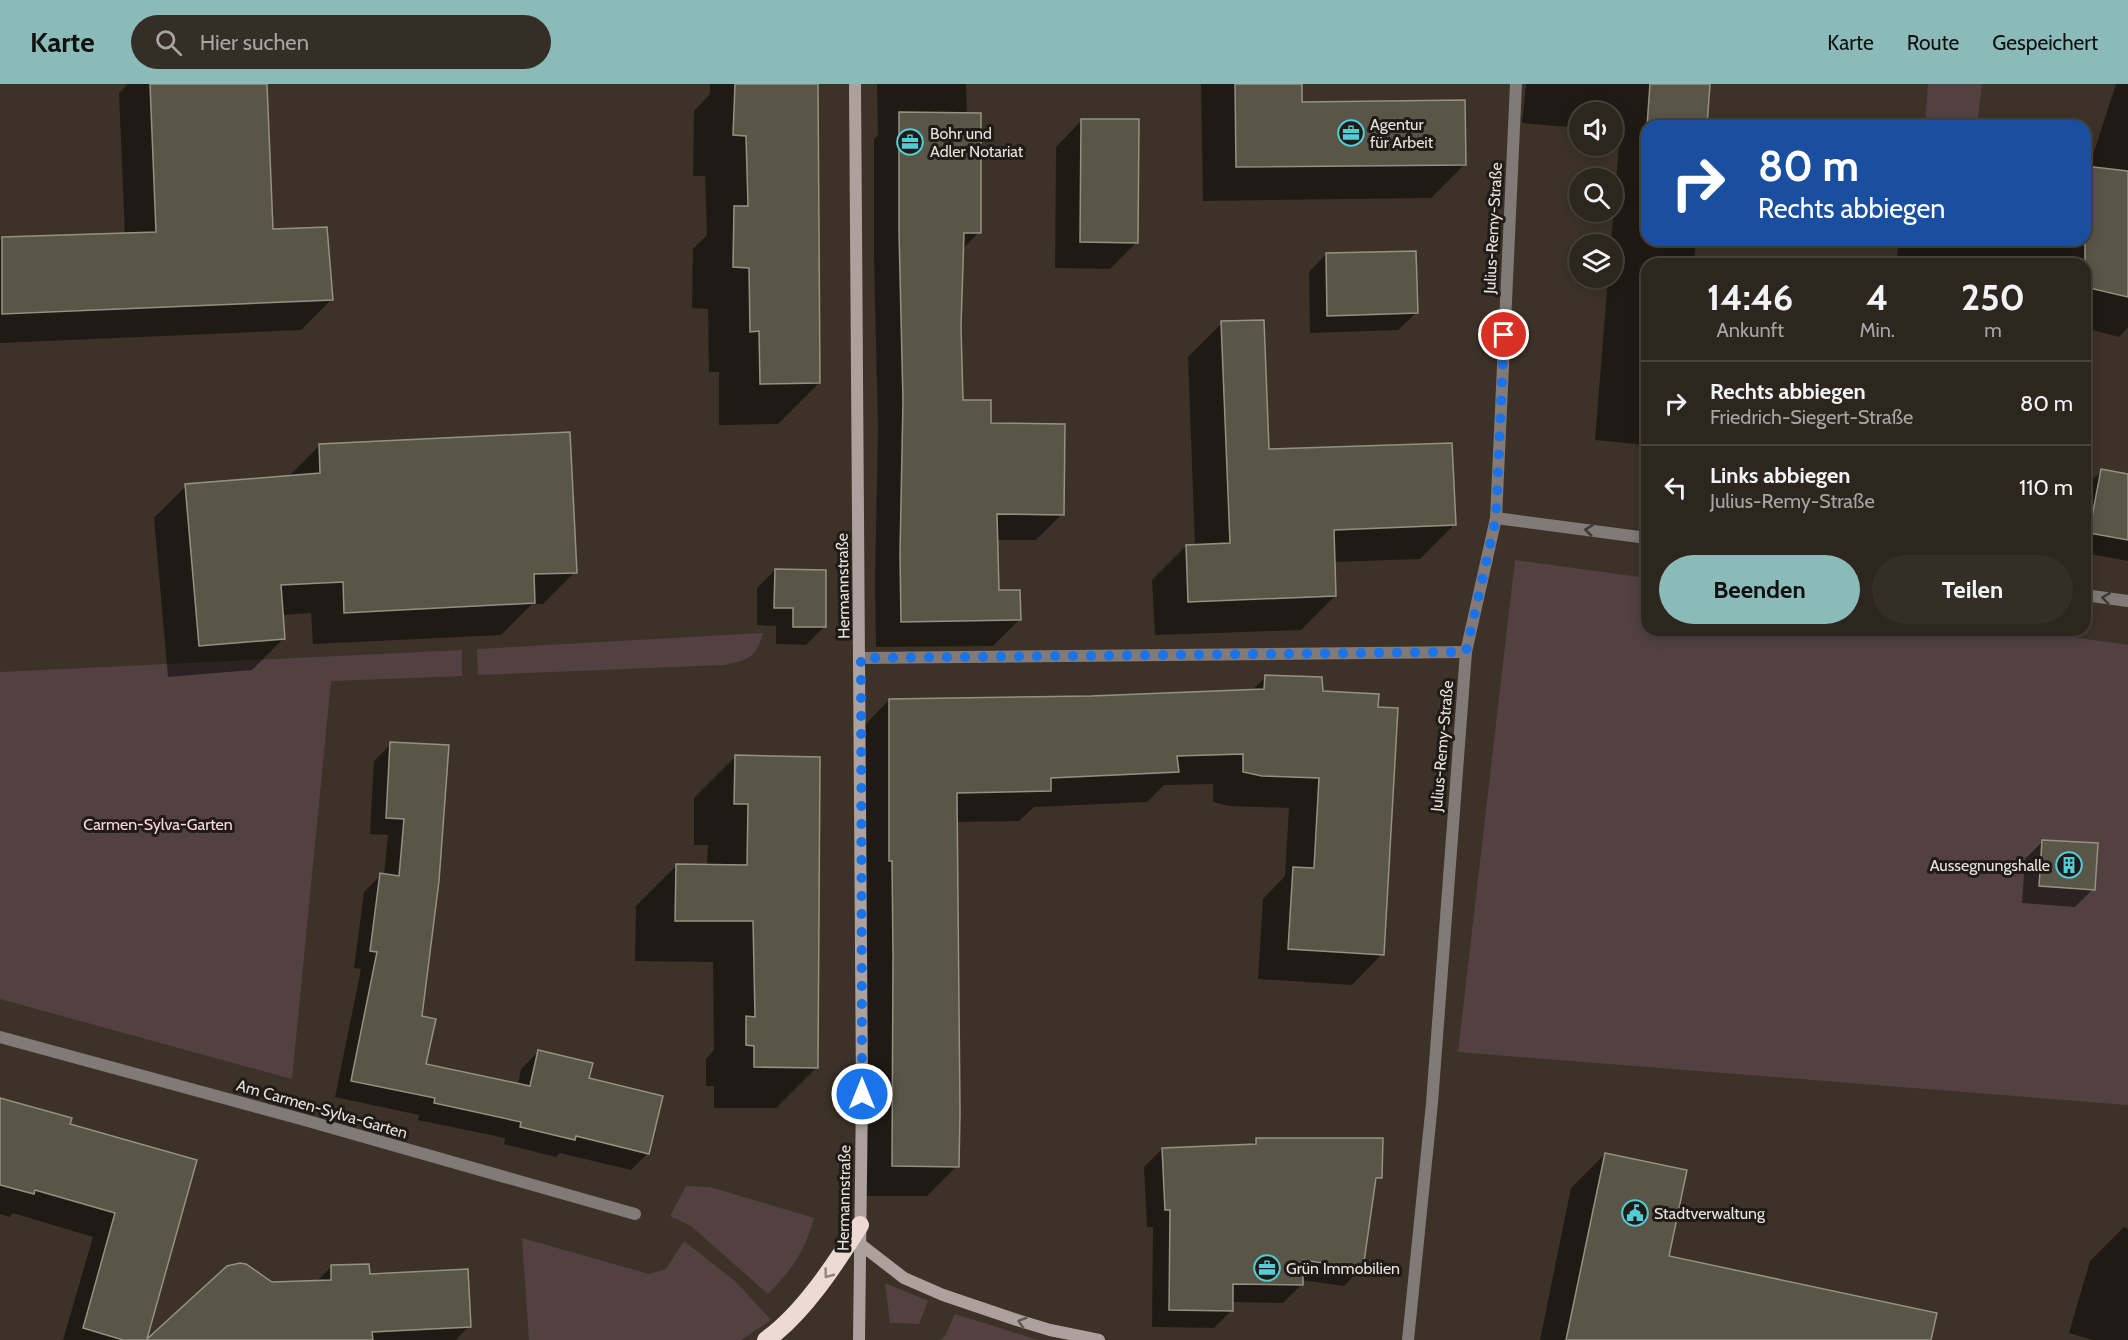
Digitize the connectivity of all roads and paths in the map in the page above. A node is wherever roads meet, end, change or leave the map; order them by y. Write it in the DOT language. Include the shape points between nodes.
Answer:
graph roads {
  1 [pos="855,84"];
  2 [pos="1516,84"];
  3 [pos="1496,518"];
  4 [pos="1641,537"];
  5 [pos="2091,596"];
  6 [pos="2128,601"];
  7 [pos="1466,652"];
  8 [pos="861,658"];
  9 [pos="0,1037"];
  10 [pos="635,1214"];
  11 [pos="860,1225"];
  12 [pos="860,1244"];
  13 [pos="766,1340"];
  14 [pos="859,1340"];
  15 [pos="1100,1340"];
  16 [pos="1408,1340"];
  1 -- 8 [label="street, Hermannstraße"];
  2 -- 3 [label="street, Julius-Remy-Straße"];
  4 -- 3 [label="street, one-way"];
  3 -- 7 [label="street, Julius-Remy-Straße"];
  6 -- 5 [label="street, one-way"];
  7 -- 8 [label="street"];
  7 -- 16 [label="street, Julius-Remy-Straße" via="1432,1102"];
  8 -- 11 [label="street, Hermannstraße"];
  9 -- 10 [label="street, Am Carmen-Sylva-Garten"];
  11 -- 12 [label="street, Hermannstraße"];
  11 -- 13 [label="highway, one-way" via="814,1292"];
  12 -- 14 [label="street, Hermannstraße"];
  15 -- 12 [label="street, one-way" via="1017,1320 943,1295 904,1278"];
}
